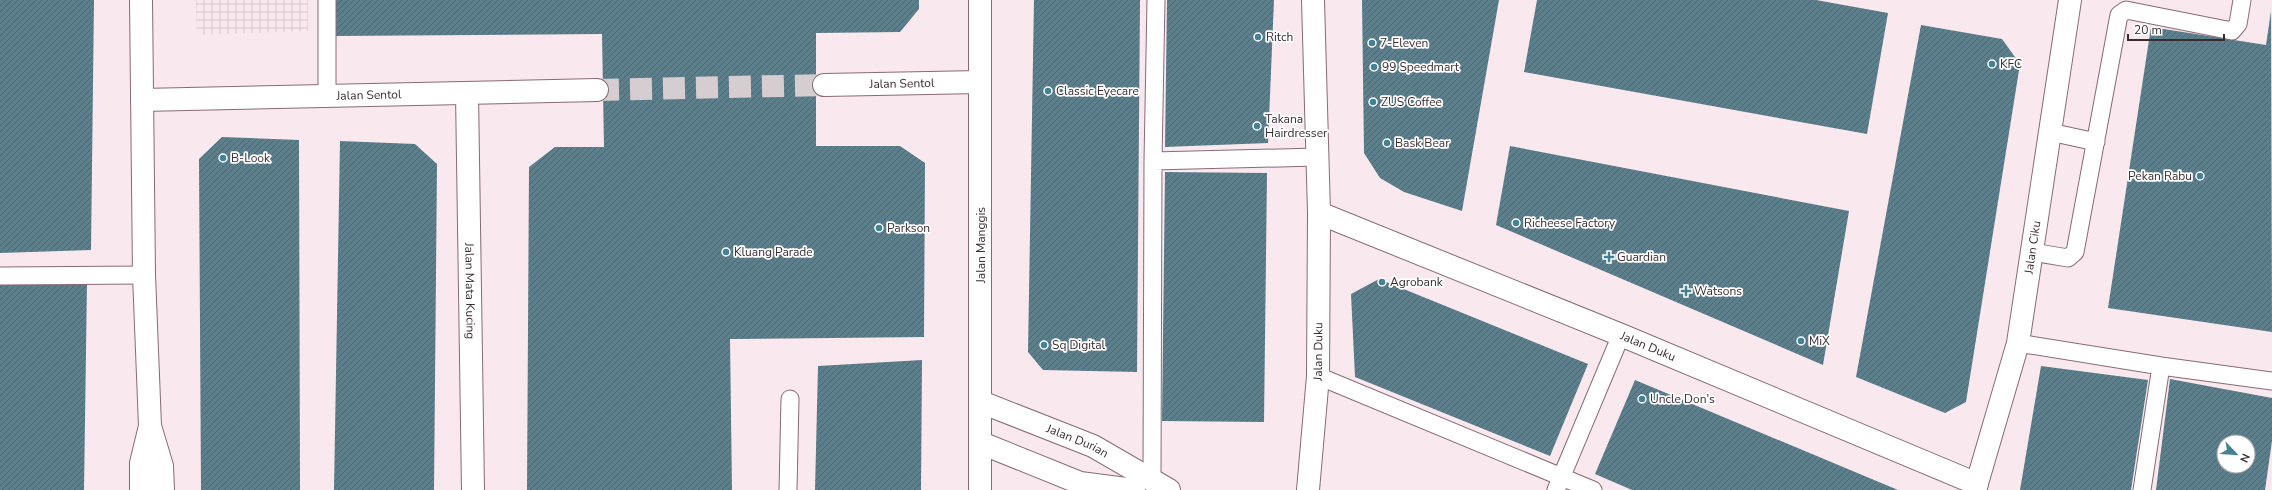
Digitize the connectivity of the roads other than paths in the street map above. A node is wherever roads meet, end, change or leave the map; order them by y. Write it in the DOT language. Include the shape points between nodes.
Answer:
graph roads {
  1 [pos="141,0"];
  2 [pos="327,0"];
  3 [pos="980,0"];
  4 [pos="1156,0"];
  5 [pos="1313,0"];
  6 [pos="2070,0"];
  7 [pos="2242,0"];
  8 [pos="980,82"];
  9 [pos="824,85"];
  10 [pos="597,90"];
  11 [pos="467,93"];
  12 [pos="327,96"];
  13 [pos="142,100"];
  14 [pos="2050,132"];
  15 [pos="2096,142"];
  16 [pos="1317,157"];
  17 [pos="1153,162"];
  18 [pos="1319,213"];
  19 [pos="2032,252"];
  20 [pos="144,275"];
  21 [pos="0,276"];
  22 [pos="1621,336"];
  23 [pos="2018,343"];
  24 [pos="2161,366"];
  25 [pos="1318,376"];
  26 [pos="2272,381"];
  27 [pos="790,399"];
  28 [pos="981,402"];
  29 [pos="150,426"];
  30 [pos="981,443"];
  31 [pos="1559,484"];
  32 [pos="1152,487"];
  33 [pos="1976,487"];
  34 [pos="141,490"];
  35 [pos="163,490"];
  36 [pos="473,490"];
  37 [pos="788,490"];
  38 [pos="980,490"];
  39 [pos="1308,490"];
  40 [pos="1593,490"];
  41 [pos="2142,490"];
  1 -- 13 [label="street"];
  2 -- 12 [label="lane"];
  3 -- 8 [label="street, Jalan Manggis"];
  4 -- 17 [label="lane"];
  5 -- 16 [label="street, Jalan Duku"];
  6 -- 14 [label="street, Jalan Ciku"];
  7 -- 15 [label="lane" via="2238,24 2232,30 2126,10 2119,15"];
  8 -- 9 [label="street, Jalan Sentol"];
  8 -- 28 [label="street, Jalan Manggis"];
  10 -- 11 [label="street, Jalan Sentol"];
  11 -- 12 [label="street, Jalan Sentol"];
  11 -- 36 [label="street, Jalan Mata Kucing"];
  12 -- 13 [label="street, Jalan Sentol"];
  13 -- 20 [label="street"];
  14 -- 15 [label="lane"];
  14 -- 19 [label="street, Jalan Ciku"];
  15 -- 19 [label="lane" via="2075,252 2068,258"];
  16 -- 17 [label="lane"];
  16 -- 18 [label="street, Jalan Duku"];
  17 -- 32 [label="lane"];
  18 -- 22 [label="street, Jalan Duku"];
  18 -- 25 [label="street, Jalan Duku"];
  19 -- 23 [label="street, Jalan Ciku"];
  20 -- 21 [label="lane"];
  20 -- 29 [label="street"];
  22 -- 31 [label="lane"];
  22 -- 33 [label="street, Jalan Duku"];
  23 -- 24 [label="lane"];
  23 -- 33 [label="street, Jalan Ciku"];
  24 -- 26 [label="lane"];
  24 -- 41 [label="lane"];
  25 -- 31 [label="lane"];
  25 -- 39 [label="street, Jalan Duku"];
  27 -- 37 [label="lane"];
  28 -- 30 [label="street, Jalan Manggis"];
  28 -- 32 [label="street, Jalan Durian" via="1093,446"];
  29 -- 34 [label="street" via="141,463"];
  29 -- 35 [label="street" via="162,466"];
  30 -- 32 [label="street" via="1080,483"];
  30 -- 38 [label="street, Jalan Manggis"];
  31 -- 40 [label="lane"];
}
